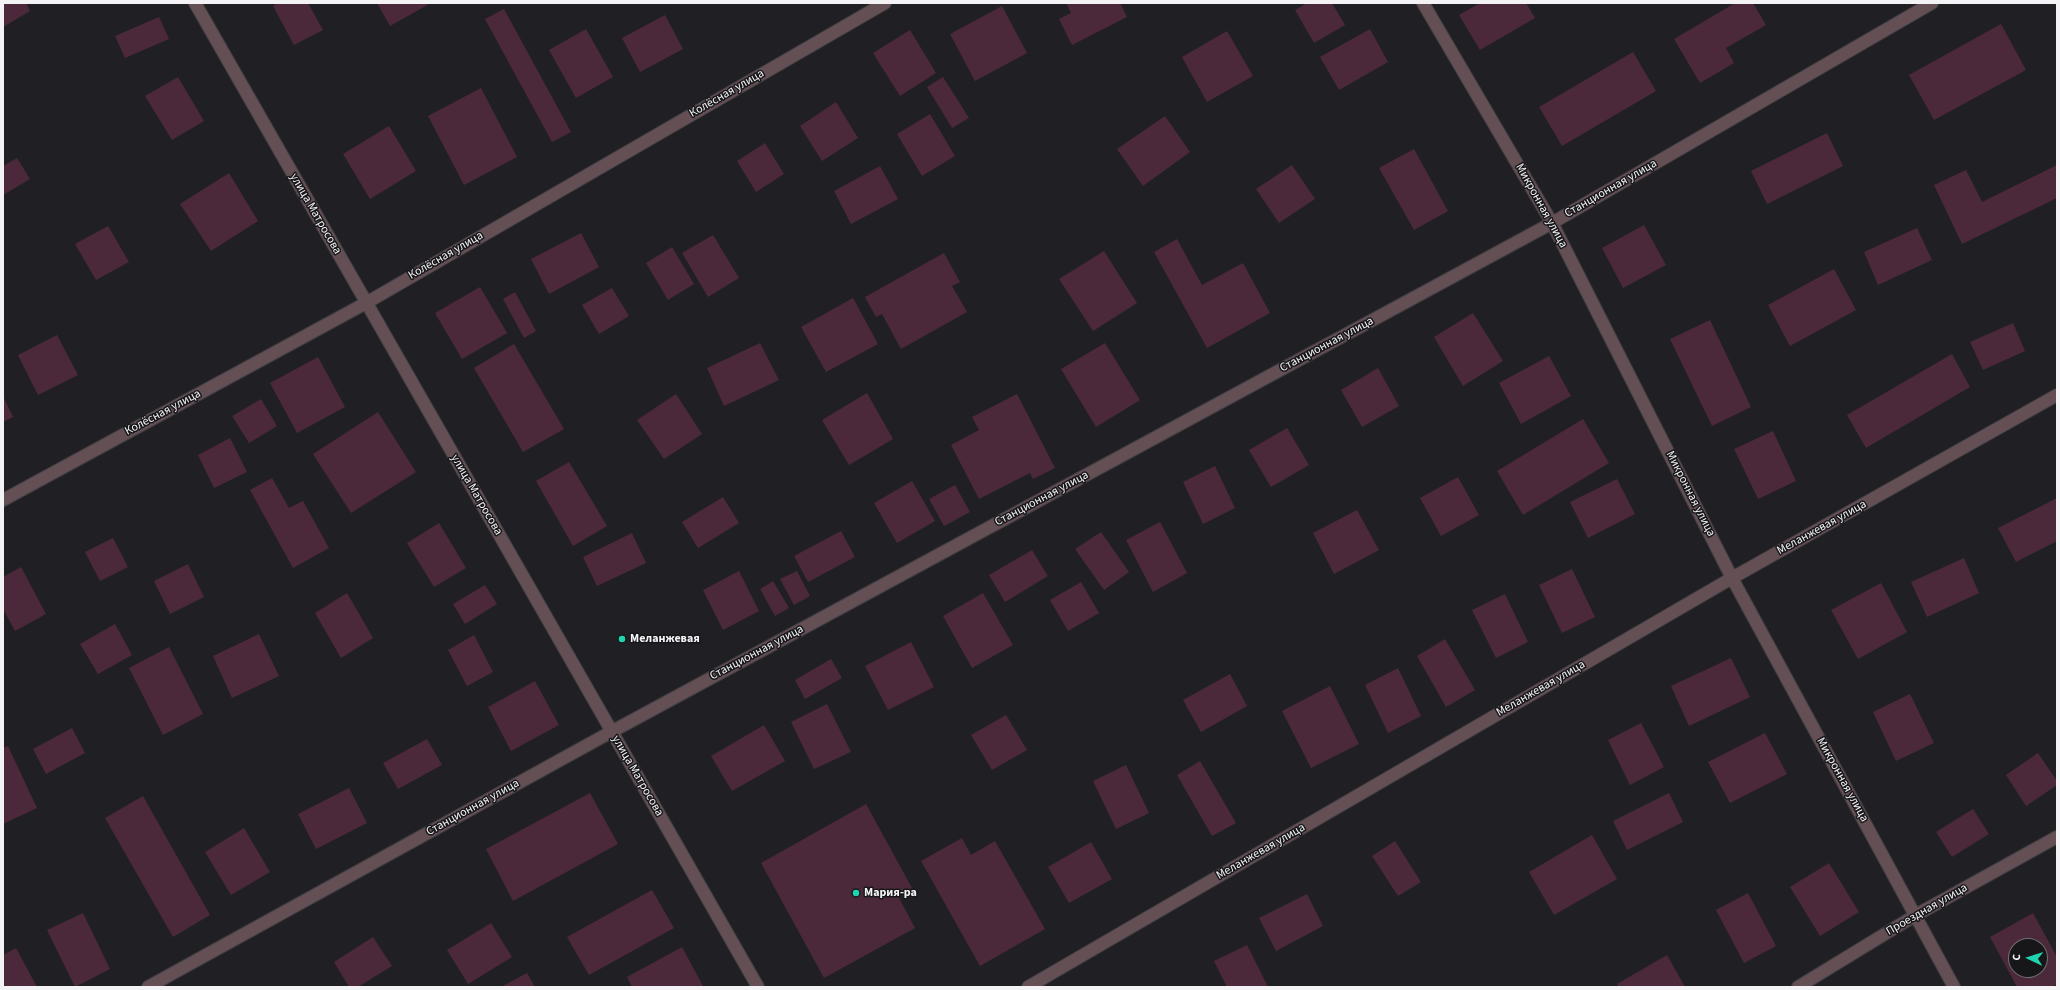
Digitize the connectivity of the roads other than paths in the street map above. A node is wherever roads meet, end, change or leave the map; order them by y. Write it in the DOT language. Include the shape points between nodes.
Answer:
graph roads {
  1 [pos="195,3"];
  2 [pos="885,3"];
  3 [pos="1423,3"];
  4 [pos="1932,3"];
  5 [pos="1552,223"];
  6 [pos="366,302"];
  7 [pos="2057,395"];
  8 [pos="3,500"];
  9 [pos="1732,578"];
  10 [pos="612,732"];
  11 [pos="2057,837"];
  12 [pos="1916,915"];
  13 [pos="148,987"];
  14 [pos="758,987"];
  15 [pos="1028,987"];
  16 [pos="1798,987"];
  17 [pos="1954,987"];
  1 -- 6 [label="street, улица Матросова"];
  2 -- 6 [label="street, Колёсная улица"];
  3 -- 5 [label="street, Микронная улица"];
  4 -- 5 [label="street, Станционная улица"];
  5 -- 9 [label="street, Микронная улица"];
  5 -- 10 [label="street, Станционная улица"];
  6 -- 8 [label="street, Колёсная улица"];
  6 -- 10 [label="street, улица Матросова"];
  7 -- 9 [label="street, Меланжевая улица"];
  9 -- 12 [label="street, Микронная улица"];
  9 -- 15 [label="street, Меланжевая улица"];
  10 -- 13 [label="street, Станционная улица"];
  10 -- 14 [label="street, улица Матросова"];
  11 -- 12 [label="street, Проездная улица"];
  12 -- 16 [label="street, Проездная улица"];
  12 -- 17 [label="street, Микронная улица"];
}
